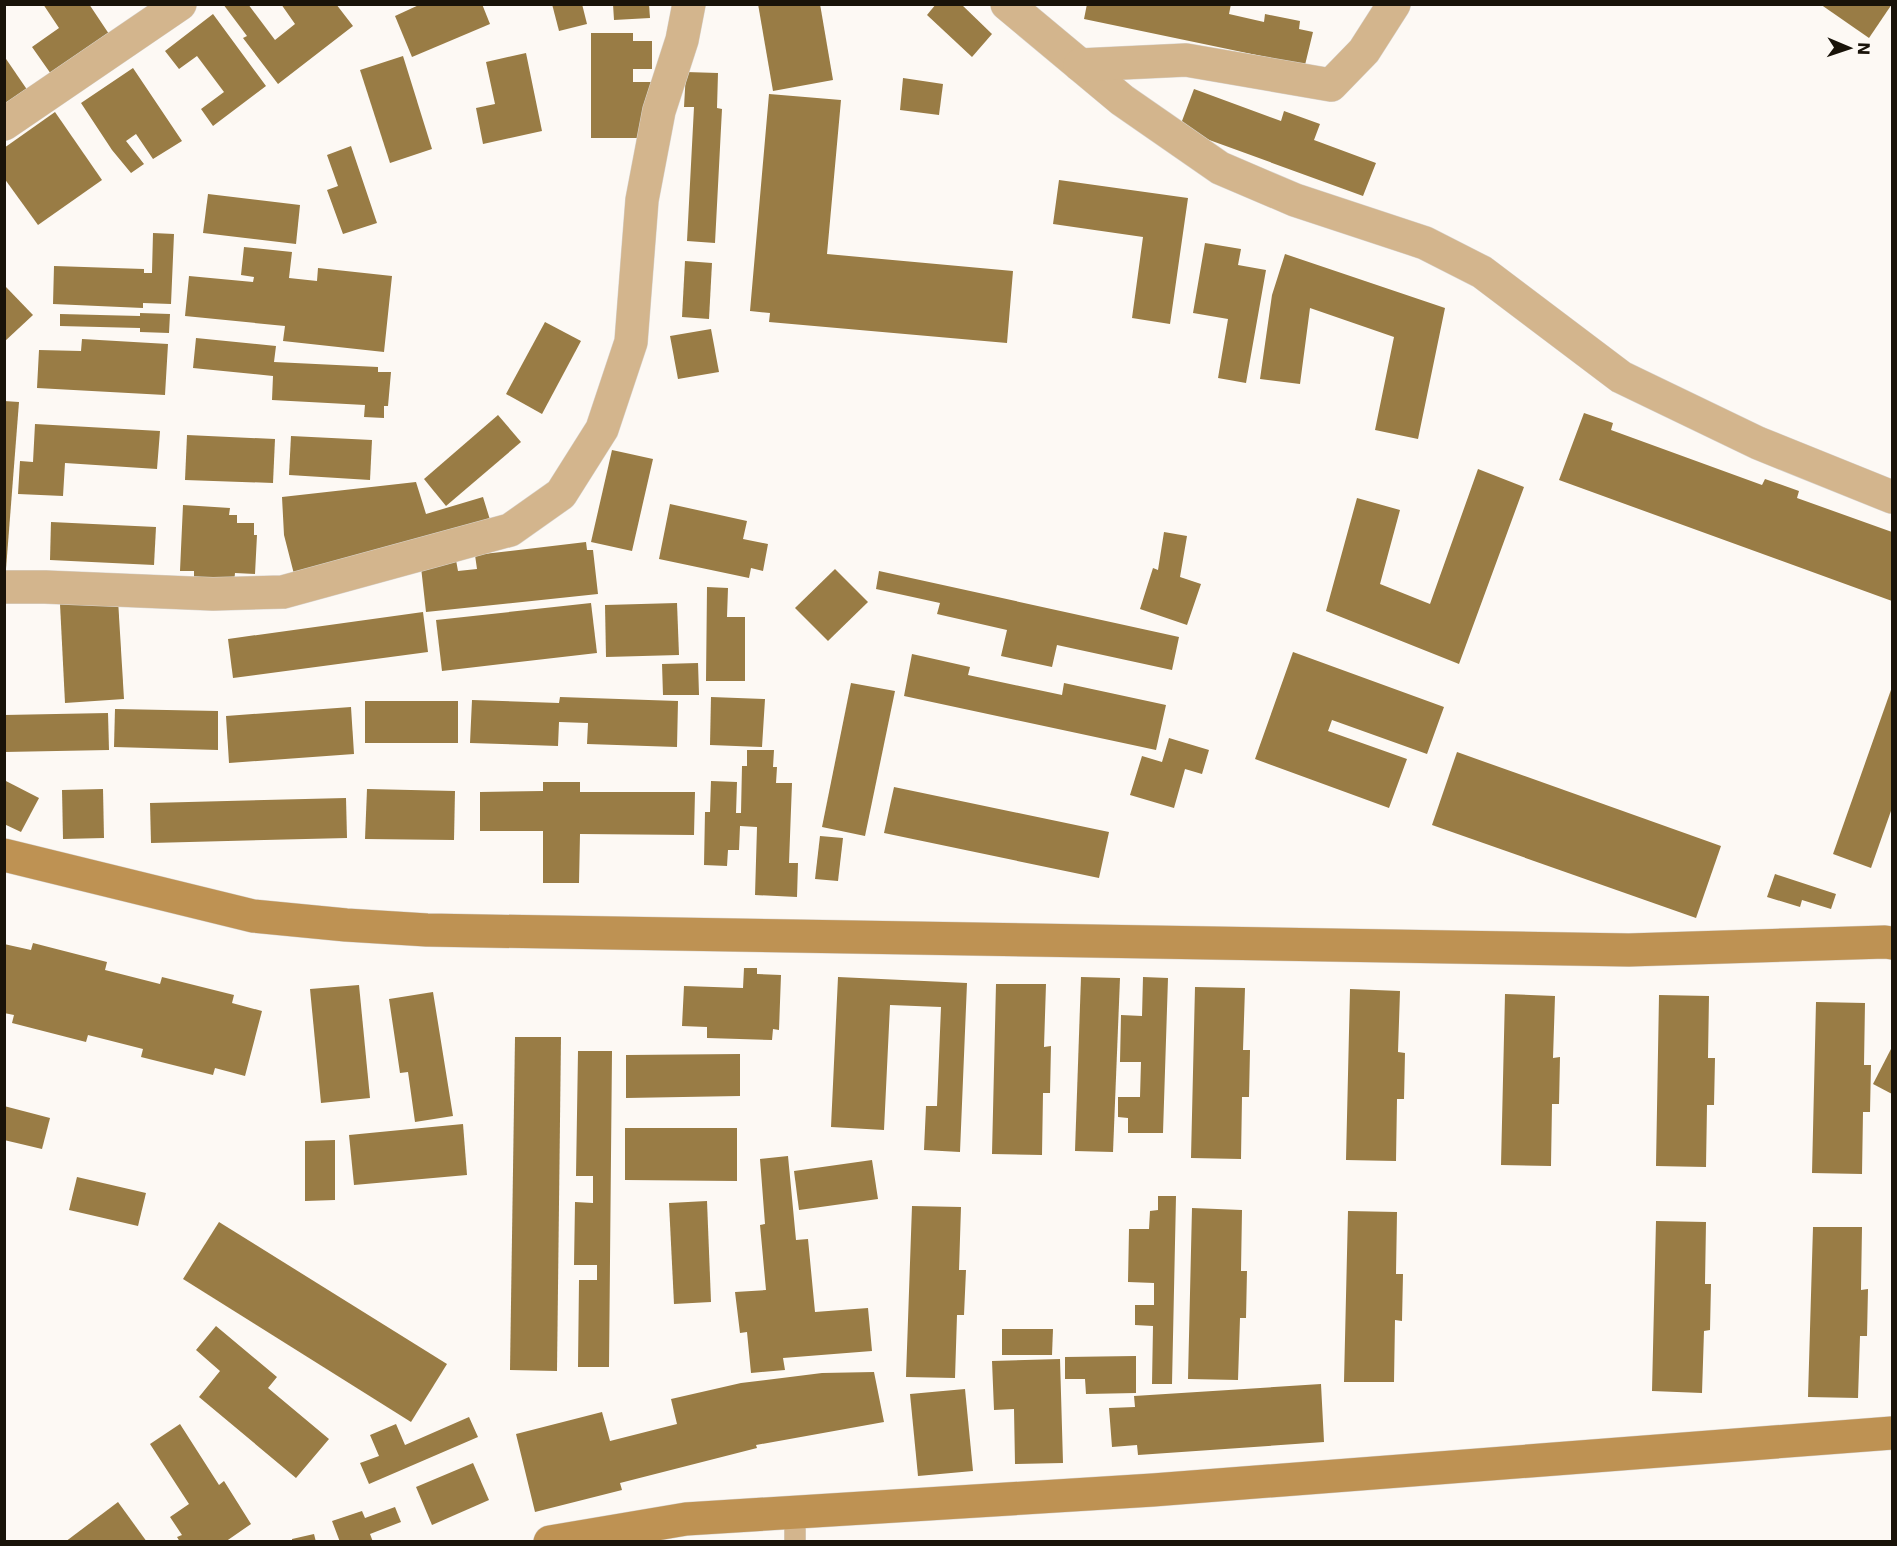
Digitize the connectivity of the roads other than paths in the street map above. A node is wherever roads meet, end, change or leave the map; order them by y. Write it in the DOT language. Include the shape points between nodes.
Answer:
graph roads {
  1 [pos="180,4"];
  2 [pos="688,4"];
  3 [pos="1007,4"];
  4 [pos="1394,4"];
  5 [pos="1080,65"];
  6 [pos="4,124"];
  7 [pos="1893,497"];
  8 [pos="4,587"];
  9 [pos="4,855"];
  10 [pos="1893,943"];
  11 [pos="1893,1433"];
  12 [pos="795,1527"];
  13 [pos="550,1542"];
  1 -- 6 [label="street"];
  2 -- 8 [label="street" via="682,40 659,111 642,200 630,342 602,429 561,494 510,530 283,592 213,594"];
  3 -- 5 [label="street"];
  4 -- 5 [label="street" via="1364,51 1331,85 1186,60"];
  5 -- 7 [label="street" via="1122,100 1220,168 1295,200 1425,243 1482,272 1621,377 1758,443"];
  9 -- 10 [label="street" via="253,916 427,930 1629,950"];
  11 -- 12 [label="street" via="1153,1490"];
  12 -- 13 [label="street" via="686,1520"];
}
